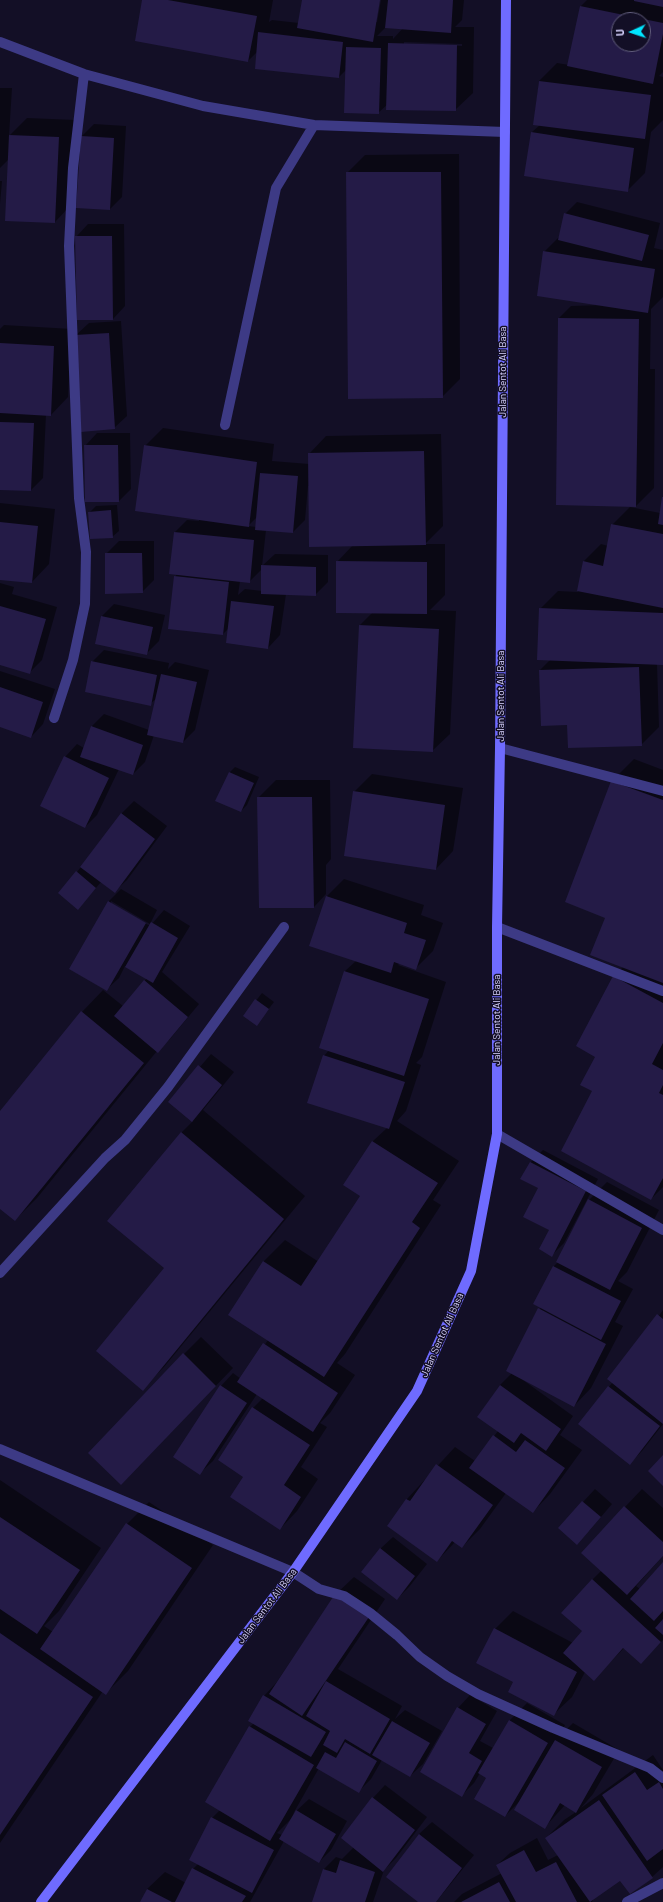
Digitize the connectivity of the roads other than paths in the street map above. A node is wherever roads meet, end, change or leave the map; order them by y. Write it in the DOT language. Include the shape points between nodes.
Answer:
graph roads {
  1 [pos="506,0"];
  2 [pos="0,42"];
  3 [pos="84,74"];
  4 [pos="314,125"];
  5 [pos="505,132"];
  6 [pos="225,425"];
  7 [pos="54,718"];
  8 [pos="500,748"];
  9 [pos="663,791"];
  10 [pos="284,927"];
  11 [pos="497,927"];
  12 [pos="663,991"];
  13 [pos="497,1134"];
  14 [pos="663,1230"];
  15 [pos="0,1273"];
  16 [pos="0,1449"];
  17 [pos="293,1572"];
  18 [pos="663,1778"];
  19 [pos="663,1882"];
  20 [pos="41,1902"];
  21 [pos="627,1902"];
  1 -- 5 [label="main road, Jalan Sentot Ali Basa"];
  2 -- 3 [label="street"];
  3 -- 4 [label="street" via="202,106"];
  3 -- 7 [label="street" via="73,168 69,246 79,498 86,552 85,604 73,660"];
  4 -- 5 [label="street"];
  4 -- 6 [label="street" via="276,188"];
  5 -- 8 [label="main road, Jalan Sentot Ali Basa"];
  8 -- 9 [label="street"];
  8 -- 11 [label="main road, Jalan Sentot Ali Basa"];
  10 -- 15 [label="street" via="168,1087 125,1140 105,1158"];
  11 -- 12 [label="street"];
  11 -- 13 [label="main road, Jalan Sentot Ali Basa"];
  13 -- 14 [label="street"];
  13 -- 17 [label="main road, Jalan Sentot Ali Basa" via="471,1271 417,1391"];
  16 -- 17 [label="street"];
  17 -- 18 [label="street" via="319,1589 344,1596 397,1635 420,1657 478,1694 650,1768"];
  17 -- 20 [label="main road, Jalan Sentot Ali Basa"];
  19 -- 21 [label="street"];
}
